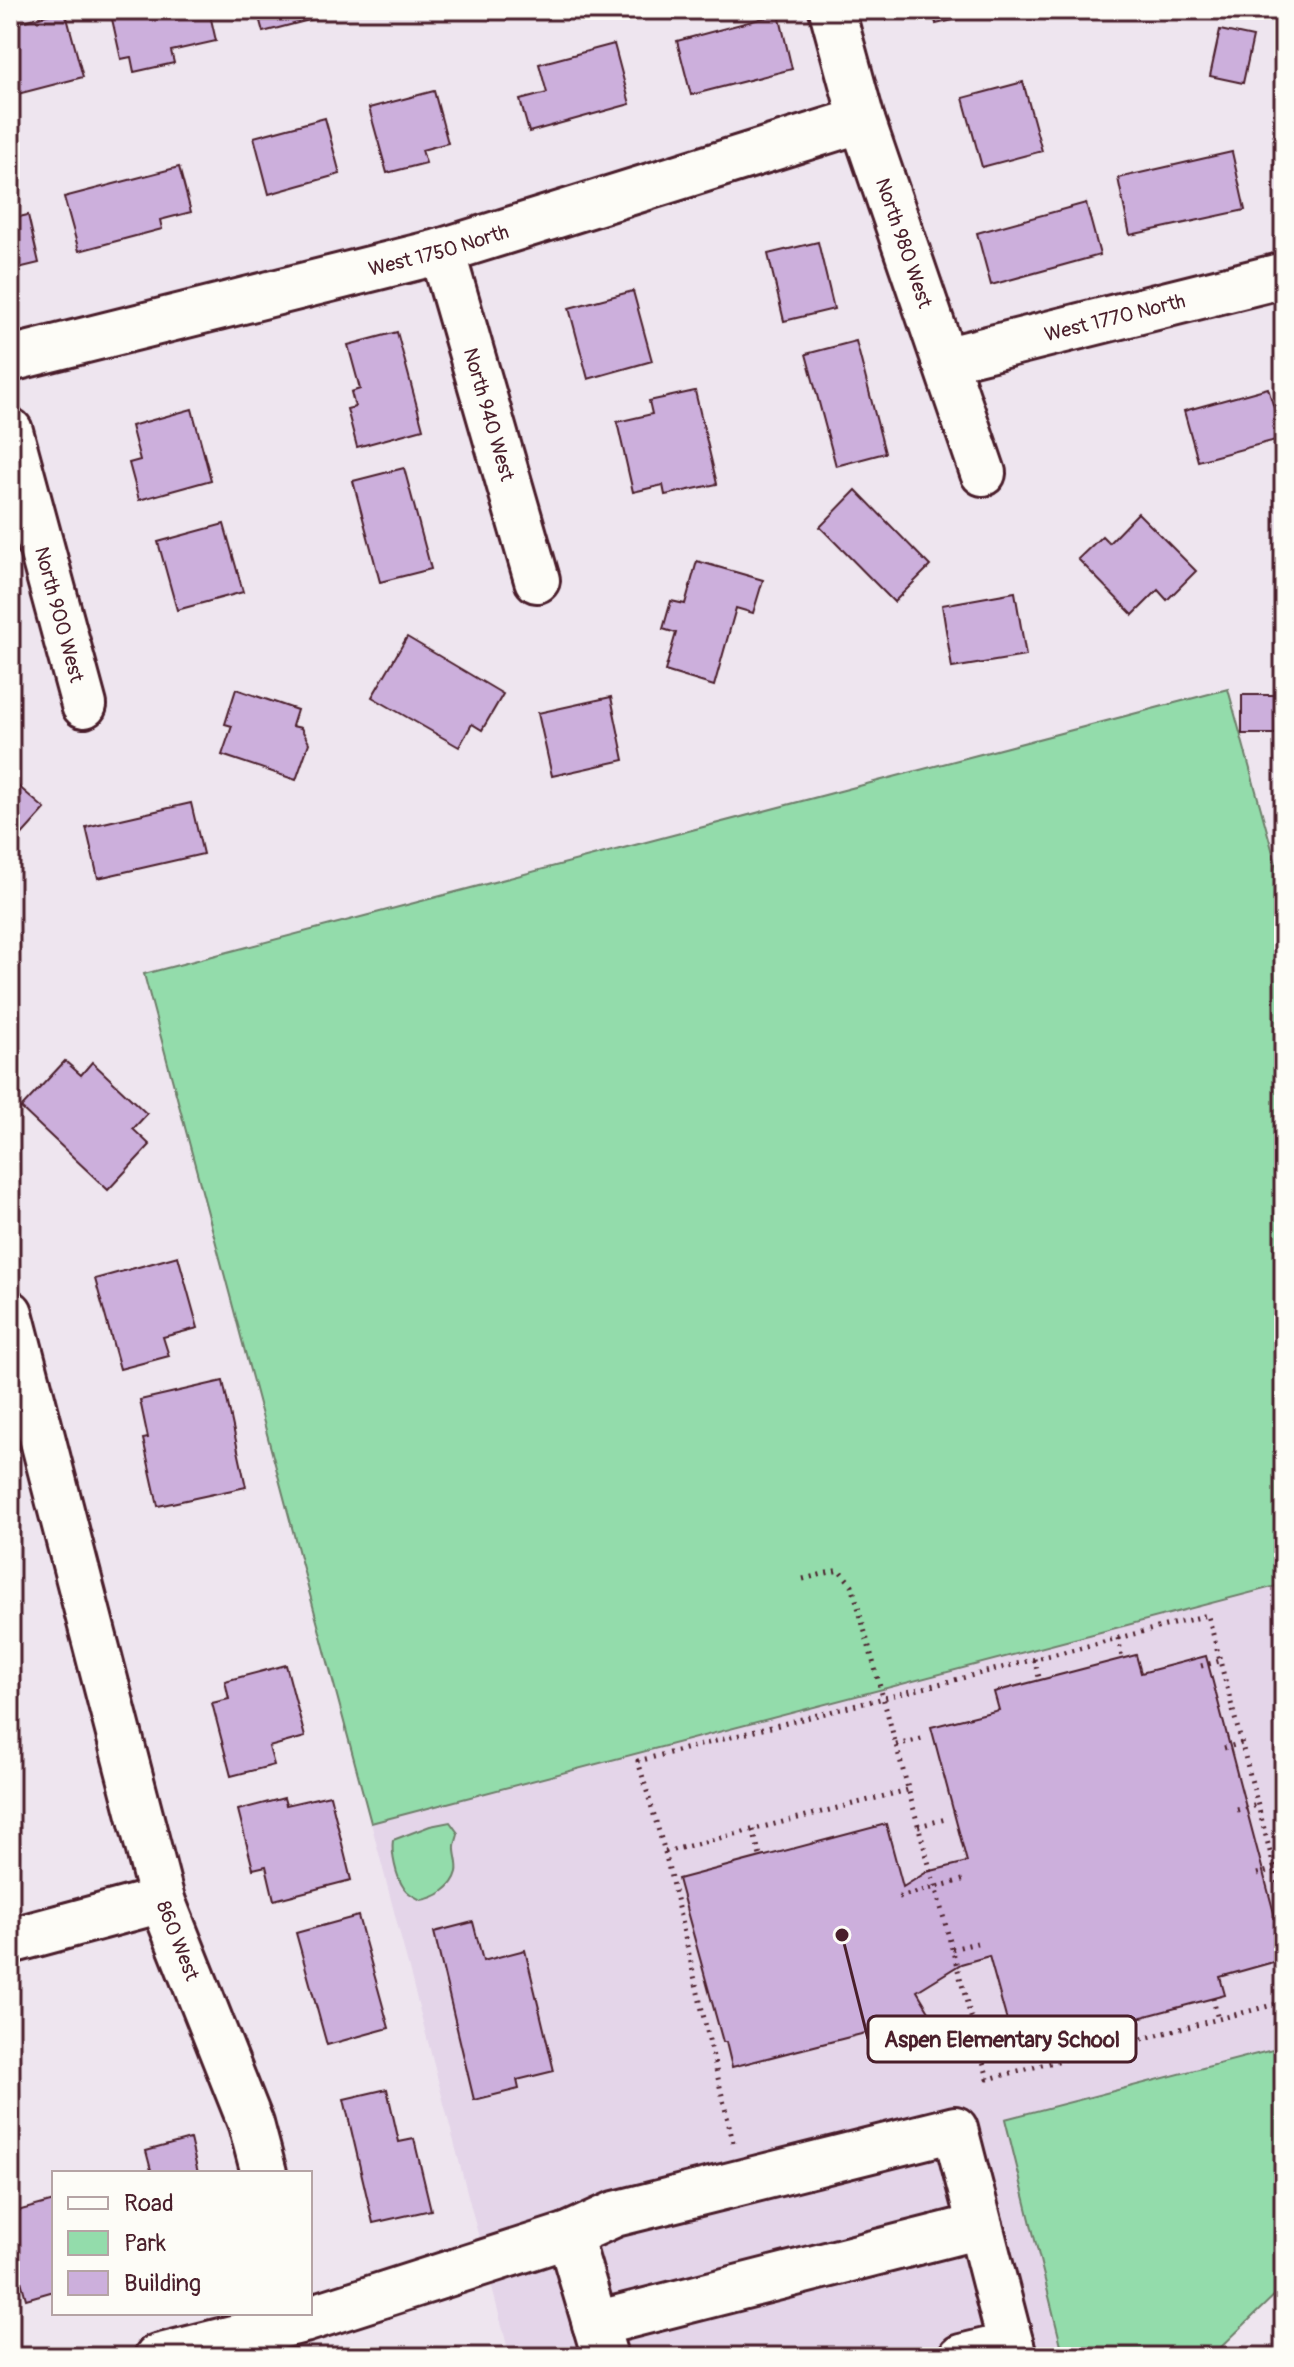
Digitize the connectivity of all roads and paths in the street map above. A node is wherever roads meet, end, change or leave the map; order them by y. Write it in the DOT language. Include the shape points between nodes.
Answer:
graph roads {
  1 [pos="832,10"];
  2 [pos="862,120"];
  3 [pos="442,251"];
  4 [pos="1284,275"];
  5 [pos="10,359"];
  6 [pos="944,360"];
  7 [pos="10,431"];
  8 [pos="983,473"];
  9 [pos="537,580"];
  10 [pos="84,705"];
  11 [pos="10,1313"];
  12 [pos="803,1579"];
  13 [pos="1118,1638"];
  14 [pos="1122,1657"];
  15 [pos="1034,1659"];
  16 [pos="1220,1661"];
  17 [pos="1201,1666"];
  18 [pos="1039,1677"];
  19 [pos="883,1698"];
  20 [pos="925,1738"];
  21 [pos="1242,1743"];
  22 [pos="896,1745"];
  23 [pos="1224,1748"];
  24 [pos="908,1790"];
  25 [pos="1258,1805"];
  26 [pos="1237,1810"];
  27 [pos="946,1819"];
  28 [pos="918,1826"];
  29 [pos="753,1830"];
  30 [pos="665,1852"];
  31 [pos="760,1856"];
  32 [pos="1275,1869"];
  33 [pos="1257,1874"];
  34 [pos="966,1879"];
  35 [pos="935,1888"];
  36 [pos="899,1897"];
  37 [pos="162,1900"];
  38 [pos="1284,1905"];
  39 [pos="10,1941"];
  40 [pos="977,1943"];
  41 [pos="952,1949"];
  42 [pos="1284,1953"];
  43 [pos="1276,1955"];
  44 [pos="1213,1998"];
  45 [pos="1284,2002"];
  46 [pos="1218,2020"];
  47 [pos="1128,2022"];
  48 [pos="1000,2025"];
  49 [pos="975,2032"];
  50 [pos="1081,2032"];
  51 [pos="1133,2042"];
  52 [pos="1088,2053"];
  53 [pos="733,2143"];
  54 [pos="263,2171"];
  55 [pos="980,2226"];
  56 [pos="569,2235"];
  57 [pos="299,2330"];
  58 [pos="600,2340"];
  59 [pos="1012,2351"];
  60 [pos="157,2357"];
  61 [pos="961,2357"];
  1 -- 2 [label="street, North 980 West"];
  2 -- 3 [label="street, West 1750 North"];
  2 -- 6 [label="street, North 980 West"];
  3 -- 5 [label="street, West 1750 North"];
  3 -- 9 [label="street, North 940 West"];
  4 -- 6 [label="street, West 1770 North"];
  6 -- 8 [label="street, North 980 West"];
  7 -- 10 [label="street, North 900 West"];
  11 -- 37 [label="street, 860 West"];
  12 -- 19 [label="path" via="839,1570 852,1585"];
  13 -- 14 [label="path"];
  13 -- 15 [label="path"];
  13 -- 16 [label="path" via="1208,1615"];
  15 -- 18 [label="path"];
  15 -- 19 [label="path"];
  16 -- 17 [label="path"];
  16 -- 21 [label="path"];
  19 -- 22 [label="path"];
  19 -- 30 [label="path" via="638,1761"];
  20 -- 22 [label="path"];
  21 -- 23 [label="path"];
  21 -- 25 [label="path"];
  22 -- 24 [label="path"];
  24 -- 28 [label="path"];
  24 -- 29 [label="path"];
  25 -- 26 [label="path"];
  25 -- 32 [label="path"];
  27 -- 28 [label="path"];
  28 -- 35 [label="path"];
  29 -- 30 [label="path"];
  29 -- 31 [label="path"];
  30 -- 53 [label="path"];
  32 -- 33 [label="path"];
  32 -- 38 [label="path"];
  34 -- 35 [label="path"];
  35 -- 36 [label="path"];
  35 -- 41 [label="path"];
  37 -- 39 [label="street"];
  37 -- 54 [label="street, 860 West" via="251,2124"];
  40 -- 41 [label="path"];
  41 -- 49 [label="path"];
  42 -- 43 [label="path"];
  44 -- 46 [label="path"];
  45 -- 46 [label="path"];
  46 -- 51 [label="path"];
  47 -- 51 [label="path"];
  48 -- 49 [label="path"];
  49 -- 52 [label="path" via="988,2079"];
  50 -- 52 [label="path"];
  51 -- 52 [label="path"];
  55 -- 56 [label="street" via="955,2129 615,2214"];
  55 -- 58 [label="street"];
  55 -- 59 [label="street"];
  56 -- 57 [label="street"];
  56 -- 58 [label="street"];
  57 -- 60 [label="street"];
  59 -- 61 [label="street"];
}
